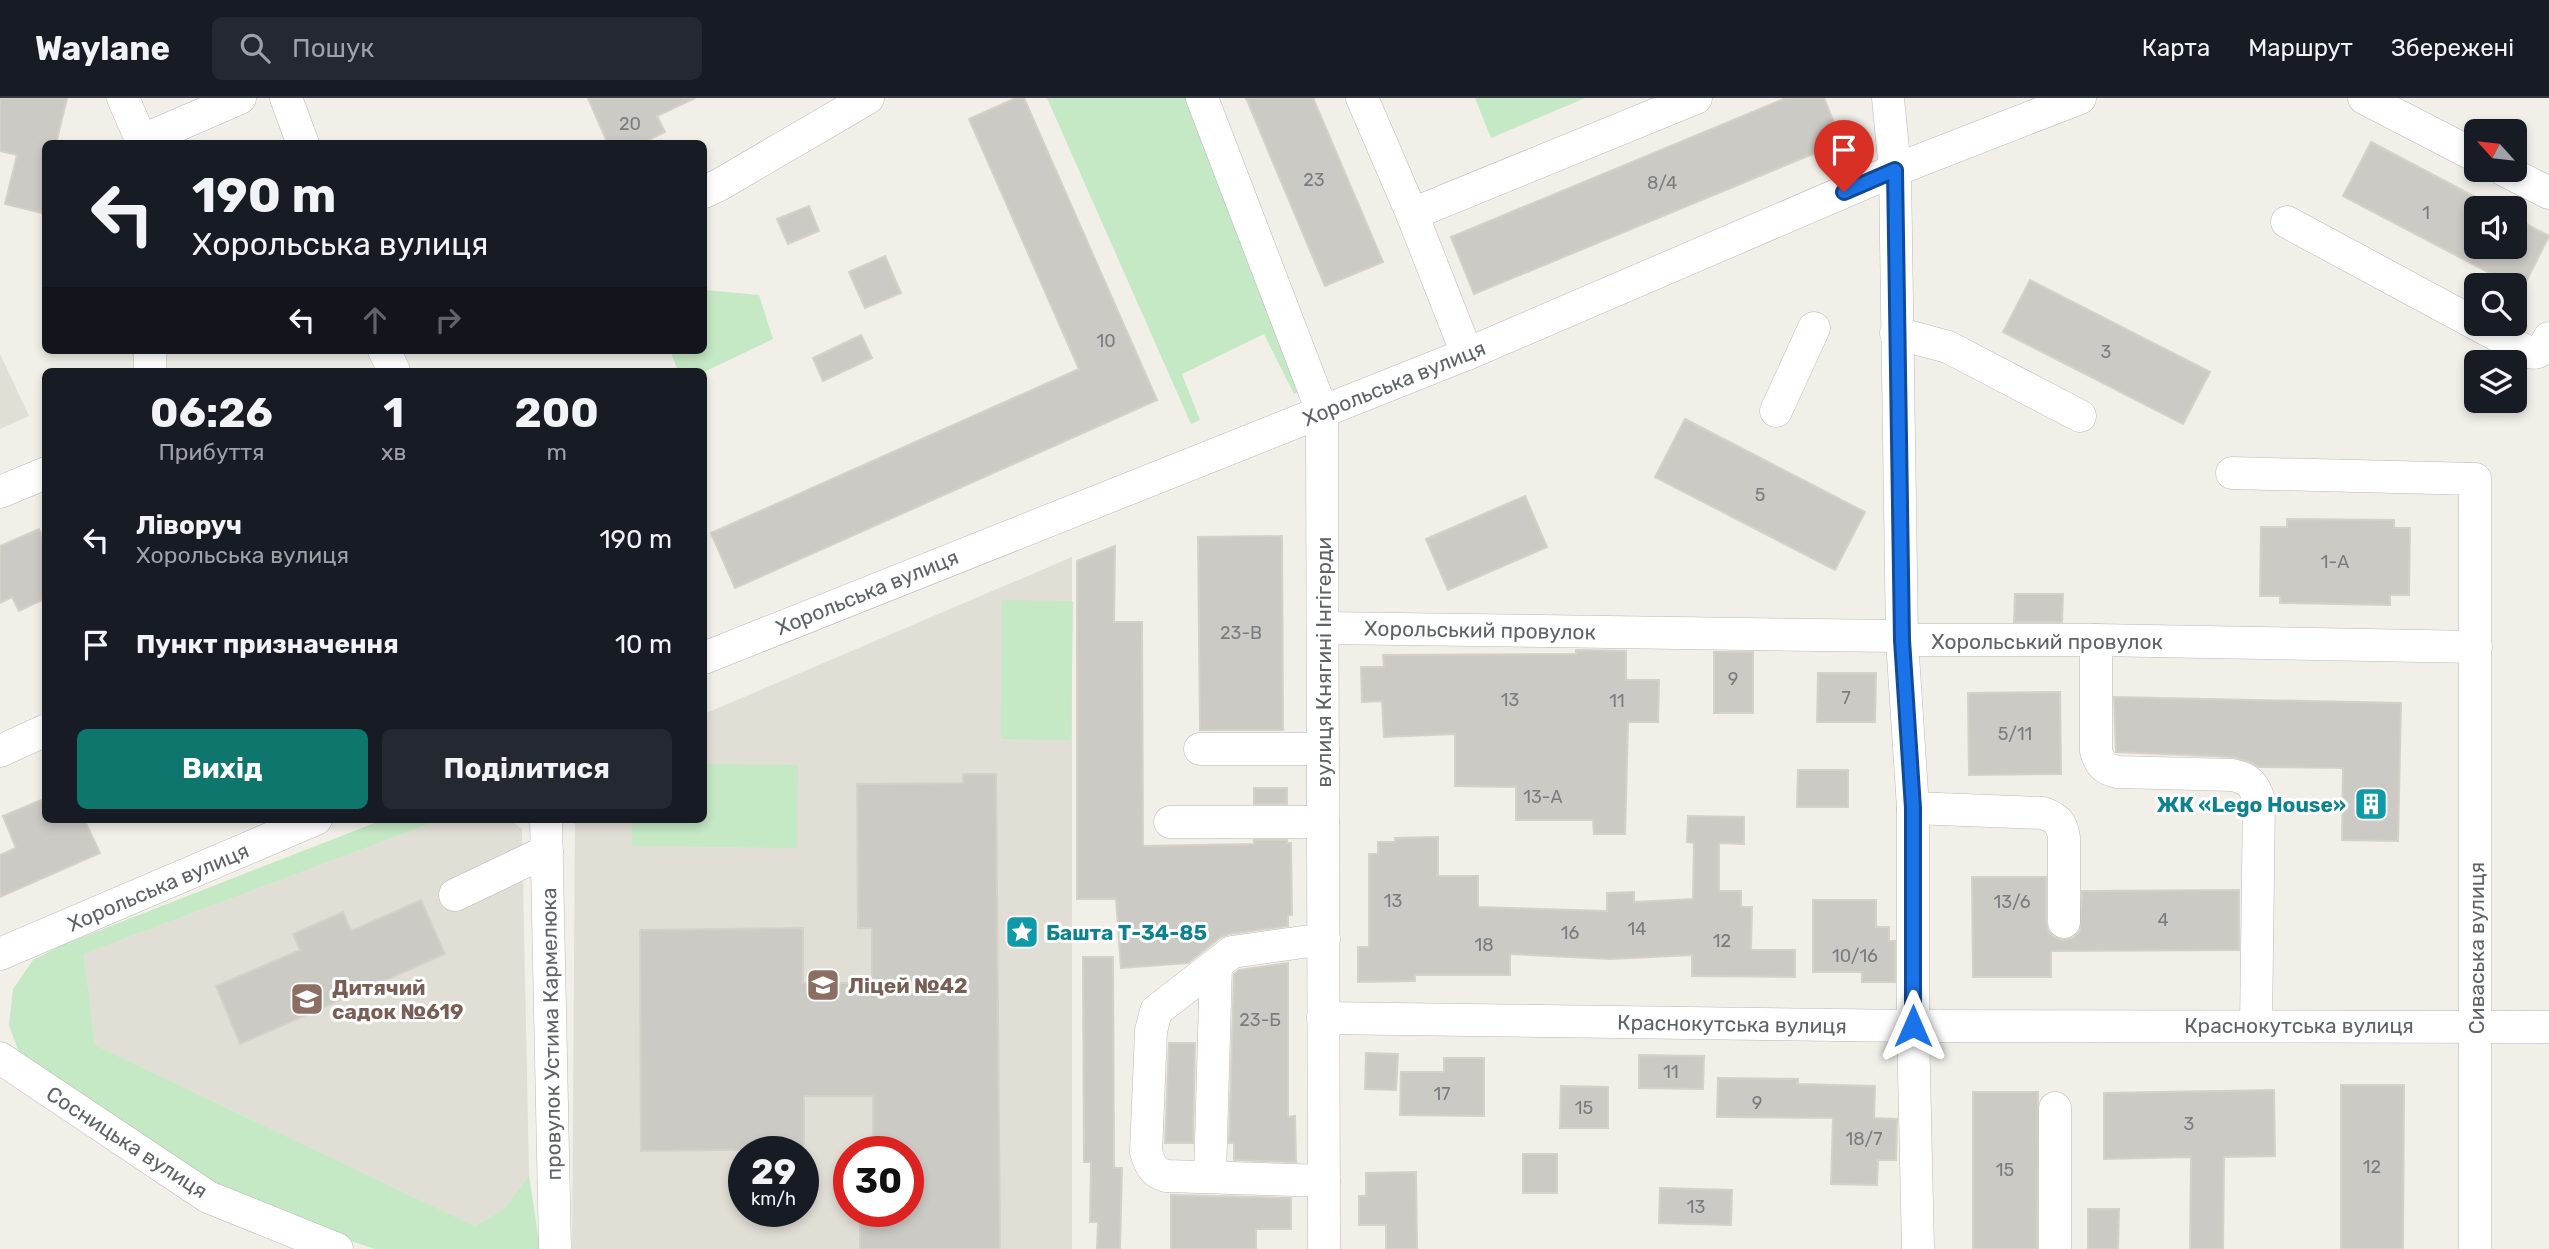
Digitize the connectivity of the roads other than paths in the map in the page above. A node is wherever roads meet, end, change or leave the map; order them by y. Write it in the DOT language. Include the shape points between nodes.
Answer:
graph roads {
  1 [pos="123,98"];
  2 [pos="240,98"];
  3 [pos="286,98"];
  4 [pos="868,98"];
  5 [pos="1202,98"];
  6 [pos="1362,98"];
  7 [pos="1696,98"];
  8 [pos="1888,98"];
  9 [pos="2080,98"];
  10 [pos="2364,98"];
  11 [pos="141,140"];
  12 [pos="146,140"];
  13 [pos="302,140"];
  14 [pos="2464,150"];
  15 [pos="1895,170"];
  16 [pos="2527,182"];
  17 [pos="707,191"];
  18 [pos="2549,193"];
  19 [pos="1412,214"];
  20 [pos="2287,222"];
  21 [pos="1814,328"];
  22 [pos="1896,333"];
  23 [pos="2549,338"];
  24 [pos="1467,354"];
  25 [pos="1322,411"];
  26 [pos="1776,411"];
  27 [pos="2080,416"];
  28 [pos="2232,473"];
  29 [pos="42,475"];
  30 [pos="0,492"];
  31 [pos="1324,628"];
  32 [pos="1902,640"];
  33 [pos="2096,640"];
  34 [pos="2476,647"];
  35 [pos="707,656"];
  36 [pos="42,732"];
  37 [pos="1200,749"];
  38 [pos="1323,749"];
  39 [pos="0,751"];
  40 [pos="1913,808"];
  41 [pos="1170,822"];
  42 [pos="1323,822"];
  43 [pos="307,823"];
  44 [pos="546,823"];
  45 [pos="547,851"];
  46 [pos="455,895"];
  47 [pos="2064,922"];
  48 [pos="1324,939"];
  49 [pos="0,954"];
  50 [pos="1216,965"];
  51 [pos="1323,1018"];
  52 [pos="2476,1025"];
  53 [pos="1913,1026"];
  54 [pos="2256,1026"];
  55 [pos="2549,1027"];
  56 [pos="0,1058"];
  57 [pos="2055,1108"];
  58 [pos="1210,1177"];
  59 [pos="1324,1181"];
  60 [pos="337,1249"];
  61 [pos="555,1249"];
  62 [pos="1324,1249"];
  63 [pos="1918,1249"];
  64 [pos="2055,1249"];
  65 [pos="2474,1249"];
  1 -- 11 [label="street"];
  2 -- 12 [label="street"];
  3 -- 13 [label="street"];
  4 -- 17 [label="street"];
  5 -- 25 [label="street, вулиця Княгині Інгігерди"];
  6 -- 19 [label="street"];
  7 -- 19 [label="street"];
  8 -- 15 [label="street"];
  9 -- 15 [label="street, Хорольська вулиця"];
  10 -- 14 [label="street"];
  15 -- 22 [label="street"];
  15 -- 24 [label="street, Хорольська вулиця"];
  16 -- 18 [label="street"];
  19 -- 24 [label="street"];
  20 -- 23 [label="street" via="2528,352 2541,351"];
  21 -- 26 [label="street"];
  22 -- 27 [label="street" via="1948,347"];
  22 -- 32 [label="street"];
  24 -- 25 [label="street, Хорольська вулиця"];
  25 -- 31 [label="street, вулиця Княгині Інгігерди"];
  25 -- 35 [label="street, Хорольська вулиця"];
  28 -- 34 [label="street, Сиваська вулиця" via="2474,479"];
  29 -- 30 [label="street"];
  31 -- 32 [label="street, Хорольський провулок" via="1893,636"];
  31 -- 38 [label="street, вулиця Княгині Інгігерди"];
  32 -- 33 [label="street, Хорольський провулок"];
  32 -- 40 [label="street"];
  33 -- 34 [label="street, Хорольський провулок"];
  33 -- 54 [label="street" via="2096,751 2107,770 2232,775 2246,778 2255,787 2259,800"];
  34 -- 52 [label="street, Сиваська вулиця"];
  36 -- 39 [label="street"];
  37 -- 38 [label="street"];
  38 -- 42 [label="street, вулиця Княгині Інгігерди"];
  40 -- 47 [label="street" via="2055,817 2064,838"];
  40 -- 53 [label="street"];
  41 -- 42 [label="street"];
  42 -- 48 [label="street, вулиця Княгині Інгігерди"];
  43 -- 49 [label="street, Хорольська вулиця"];
  44 -- 45 [label="street, провулок Устима Кармелюка"];
  45 -- 46 [label="street"];
  45 -- 61 [label="street, провулок Устима Кармелюка"];
  48 -- 50 [label="street" via="1233,952"];
  48 -- 51 [label="street, вулиця Княгині Інгігерди"];
  50 -- 58 [label="street"];
  50 -- 58 [label="street" via="1165,1002 1152,1021 1146,1152 1157,1173"];
  51 -- 53 [label="street, Краснокутська вулиця"];
  51 -- 59 [label="street, вулиця Княгині Інгігерди"];
  52 -- 54 [label="street, Краснокутська вулиця"];
  52 -- 55 [label="street, Краснокутська вулиця"];
  52 -- 65 [label="street, Сиваська вулиця"];
  53 -- 54 [label="street, Краснокутська вулиця"];
  53 -- 63 [label="street"];
  56 -- 60 [label="street, Сосницька вулиця" via="208,1197"];
  57 -- 64 [label="street"];
  58 -- 59 [label="street"];
  59 -- 62 [label="street, вулиця Княгині Інгігерди"];
}
